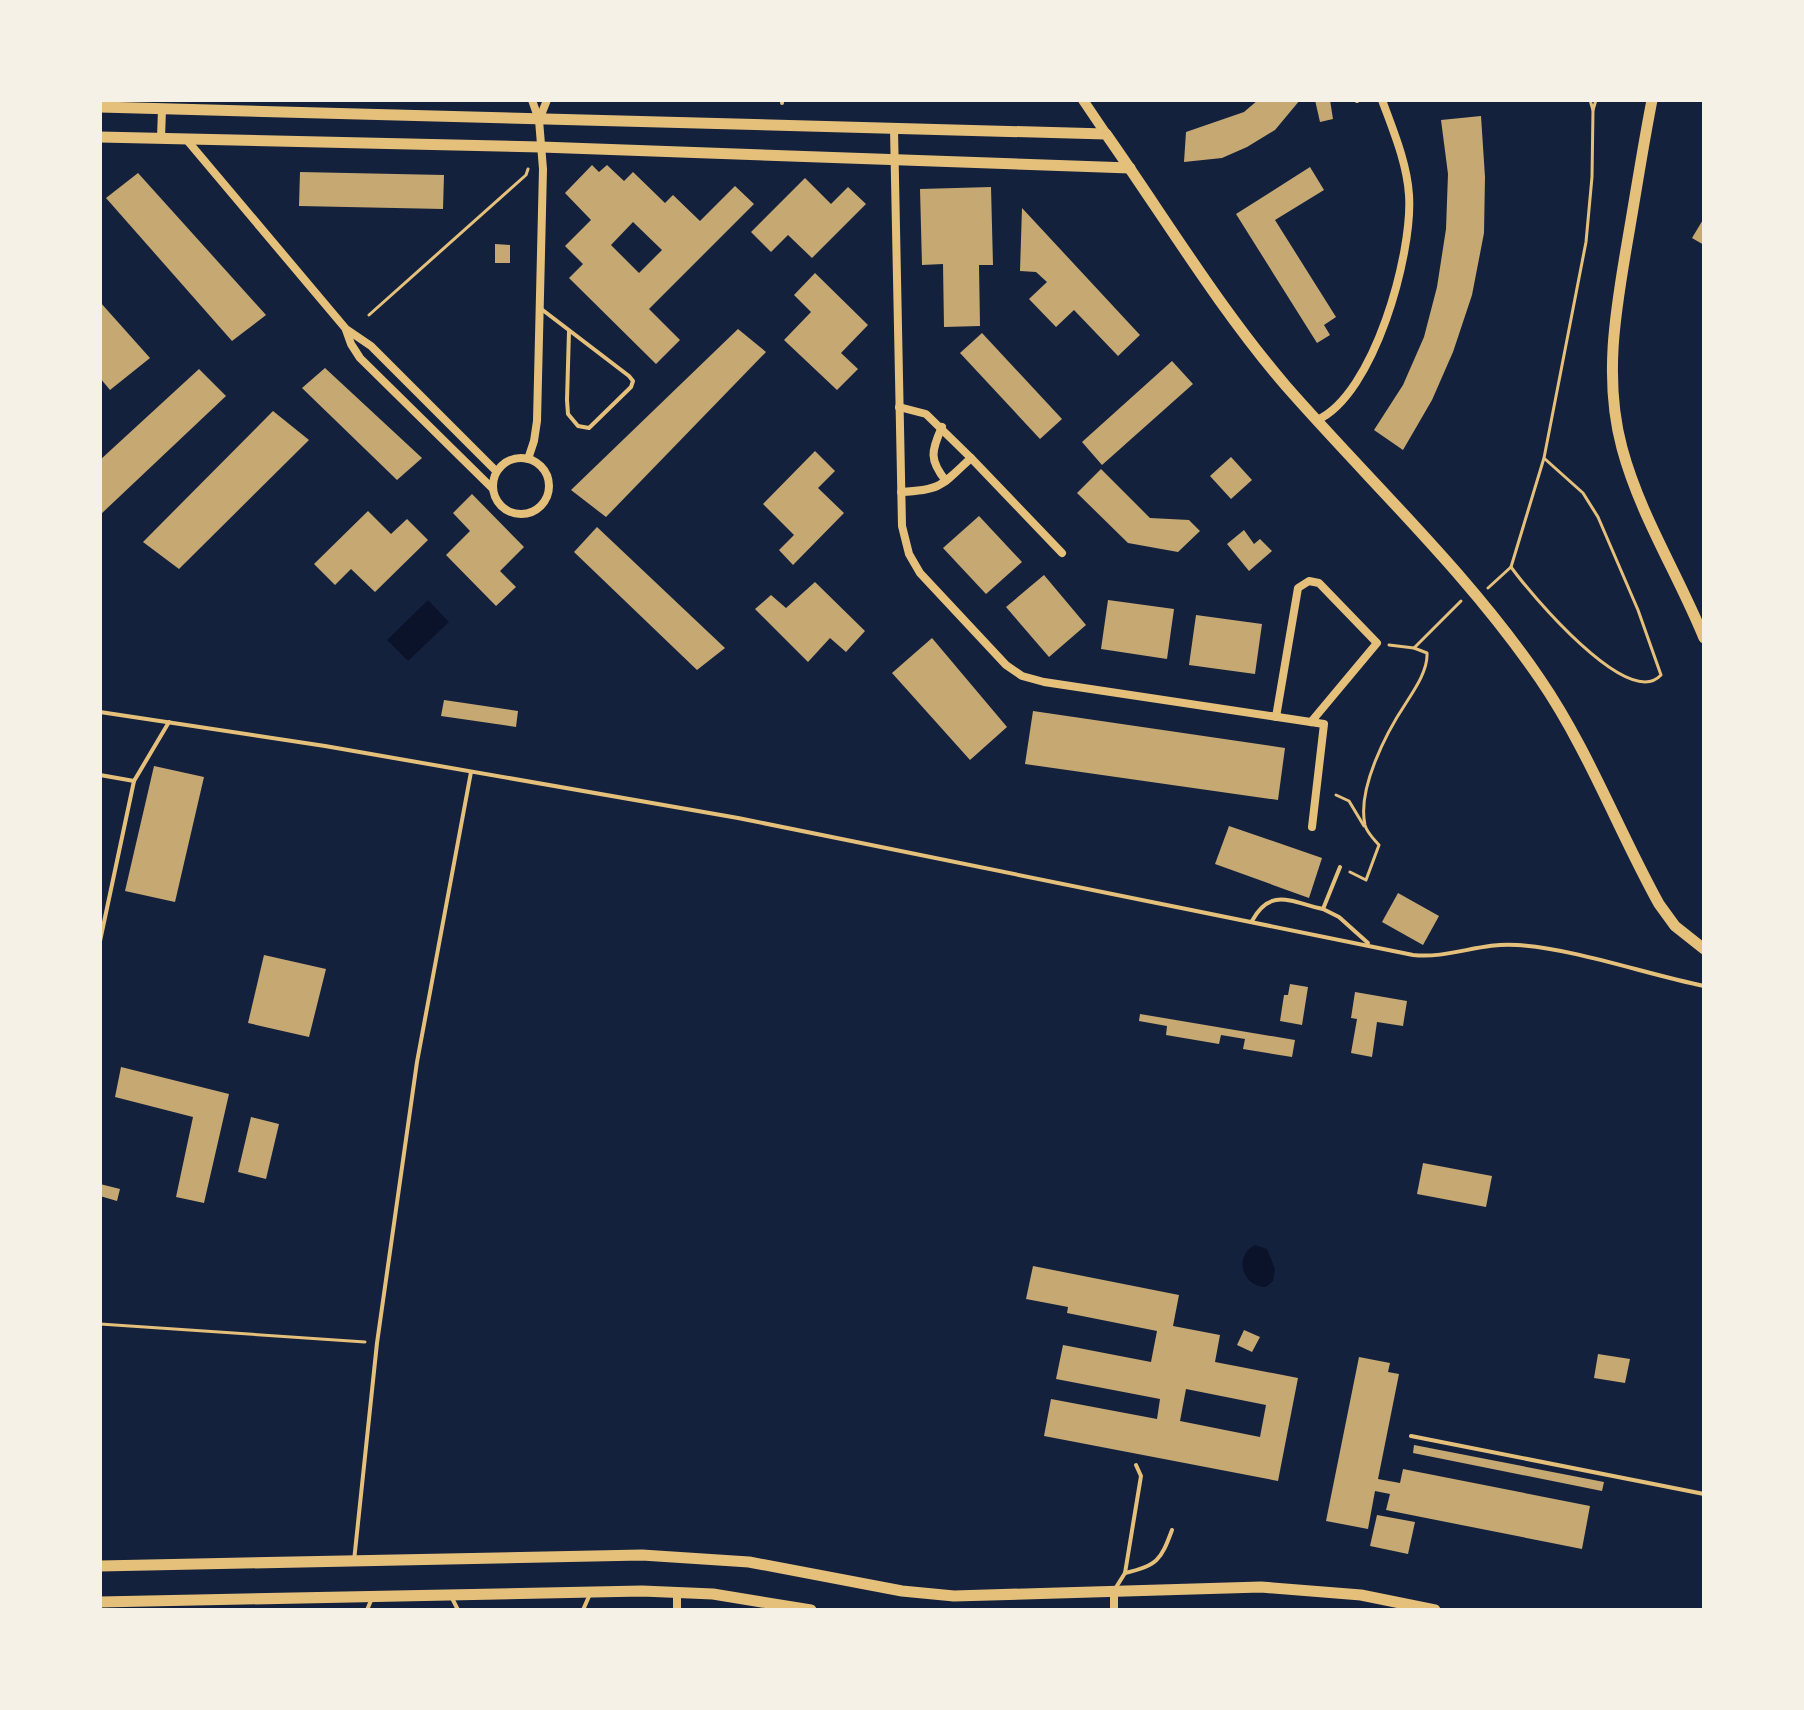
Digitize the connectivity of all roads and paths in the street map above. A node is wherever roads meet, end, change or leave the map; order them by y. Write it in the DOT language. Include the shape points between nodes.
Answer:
graph roads {
  1 [pos="532,100"];
  2 [pos="547,100"];
  3 [pos="1083,100"];
  4 [pos="1382,100"];
  5 [pos="1590,100"];
  6 [pos="1596,100"];
  7 [pos="1652,100"];
  8 [pos="100,107"];
  9 [pos="162,109"];
  10 [pos="1593,110"];
  11 [pos="539,120"];
  12 [pos="894,129"];
  13 [pos="1106,134"];
  14 [pos="100,137"];
  15 [pos="161,138"];
  16 [pos="186,139"];
  17 [pos="541,147"];
  18 [pos="895,160"];
  19 [pos="1130,168"];
  20 [pos="528,169"];
  21 [pos="540,308"];
  22 [pos="369,315"];
  23 [pos="346,329"];
  24 [pos="569,331"];
  25 [pos="899,407"];
  26 [pos="1317,420"];
  27 [pos="942,427"];
  28 [pos="457,433"];
  29 [pos="447,444"];
  30 [pos="971,458"];
  31 [pos="1544,458"];
  32 [pos="528,459"];
  33 [pos="496,471"];
  34 [pos="946,481"];
  35 [pos="492,488"];
  36 [pos="901,492"];
  37 [pos="1062,553"];
  38 [pos="1511,567"];
  39 [pos="1475,593"];
  40 [pos="1704,638"];
  41 [pos="1377,643"];
  42 [pos="1414,648"];
  43 [pos="100,712"];
  44 [pos="1276,717"];
  45 [pos="169,722"];
  46 [pos="1311,722"];
  47 [pos="471,772"];
  48 [pos="100,775"];
  49 [pos="134,781"];
  50 [pos="1336,795"];
  51 [pos="1312,827"];
  52 [pos="1365,829"];
  53 [pos="1340,867"];
  54 [pos="1323,909"];
  55 [pos="1252,921"];
  56 [pos="100,941"];
  57 [pos="1370,946"];
  58 [pos="1704,949"];
  59 [pos="1704,986"];
  60 [pos="100,1324"];
  61 [pos="377,1343"];
  62 [pos="1411,1436"];
  63 [pos="1136,1465"];
  64 [pos="1704,1494"];
  65 [pos="1172,1530"];
  66 [pos="354,1561"];
  67 [pos="100,1566"];
  68 [pos="1125,1573"];
  69 [pos="1114,1591"];
  70 [pos="591,1592"];
  71 [pos="677,1592"];
  72 [pos="451,1596"];
  73 [pos="372,1598"];
  74 [pos="100,1602"];
  75 [pos="240,1605"];
  76 [pos="367,1610"];
  77 [pos="458,1610"];
  78 [pos="583,1610"];
  79 [pos="677,1610"];
  80 [pos="811,1610"];
  81 [pos="1114,1610"];
  82 [pos="1435,1610"];
  1 -- 11 [label="street"];
  2 -- 11 [label="street"];
  3 -- 13 [label="street"];
  4 -- 26 [label="street" via="1408,185 1405,257 1384,324 1356,381 1336,408"];
  5 -- 10 [label="path"];
  6 -- 10 [label="path"];
  7 -- 40 [label="main road" via="1615,313 1615,412 1641,502"];
  8 -- 9 [label="main road"];
  9 -- 11 [label="main road"];
  9 -- 15 [label="street"];
  10 -- 31 [label="path" via="1586,242"];
  11 -- 12 [label="main road"];
  11 -- 17 [label="street"];
  12 -- 13 [label="main road"];
  12 -- 18 [label="street"];
  13 -- 19 [label="main road"];
  14 -- 15 [label="main road"];
  15 -- 16 [label="main road"];
  16 -- 17 [label="main road"];
  16 -- 23 [label="street"];
  17 -- 18 [label="main road"];
  17 -- 21 [label="street"];
  18 -- 19 [label="main road"];
  18 -- 25 [label="street"];
  19 -- 26 [label="main road" via="1227,310"];
  20 -- 22 [label="path"];
  21 -- 24 [label="lane"];
  21 -- 32 [label="street" via="536,432"];
  23 -- 28 [label="street" via="371,346"];
  23 -- 29 [label="street" via="360,358"];
  24 -- 24 [label="lane" via="633,381 589,428 578,426 568,414"];
  25 -- 27 [label="street" via="926,414"];
  25 -- 36 [label="street"];
  26 -- 39 [label="main road"];
  27 -- 30 [label="street"];
  27 -- 34 [label="street" via="933,460"];
  28 -- 29 [label="street"];
  28 -- 33 [label="street"];
  29 -- 35 [label="street"];
  30 -- 34 [label="street"];
  30 -- 37 [label="street"];
  31 -- 38 [label="path"];
  31 -- 38 [label="path" via="1583,493 1598,517 1661,675 1639,682 1607,666 1532,595"];
  32 -- 33 [label="street" via="508,460"];
  32 -- 35 [label="street" via="541,466 549,483 540,508 514,514 498,504"];
  33 -- 35 [label="street"];
  34 -- 36 [label="street" via="929,491"];
  36 -- 44 [label="street" via="904,540 920,573 1022,676"];
  38 -- 39 [label="path"];
  39 -- 42 [label="path"];
  39 -- 58 [label="main road" via="1546,688 1667,916"];
  41 -- 42 [label="path"];
  41 -- 44 [label="street" via="1319,583 1309,581 1298,588"];
  41 -- 46 [label="street"];
  42 -- 52 [label="path" via="1427,653 1428,661 1384,740 1367,789"];
  43 -- 45 [label="lane"];
  44 -- 46 [label="street"];
  45 -- 47 [label="lane"];
  45 -- 49 [label="lane"];
  46 -- 51 [label="street" via="1324,724"];
  47 -- 55 [label="lane" via="724,815"];
  47 -- 61 [label="lane" via="417,1062"];
  48 -- 49 [label="lane"];
  49 -- 56 [label="lane"];
  50 -- 52 [label="path" via="1349,801"];
  52 -- 53 [label="path" via="1379,845 1366,880"];
  53 -- 54 [label="lane"];
  54 -- 55 [label="lane" via="1282,899 1267,901"];
  54 -- 57 [label="lane"];
  55 -- 57 [label="lane"];
  57 -- 59 [label="lane" via="1429,956 1493,944 1526,946"];
  60 -- 61 [label="path"];
  61 -- 66 [label="lane"];
  62 -- 64 [label="lane"];
  63 -- 68 [label="lane" via="1141,1476"];
  65 -- 68 [label="lane" via="1157,1561"];
  66 -- 67 [label="main road"];
  66 -- 69 [label="main road" via="664,1556 749,1562 954,1596"];
  68 -- 69 [label="lane"];
  69 -- 81 [label="street"];
  69 -- 82 [label="main road" via="1291,1588"];
  70 -- 71 [label="main road"];
  70 -- 72 [label="main road"];
  70 -- 78 [label="lane"];
  71 -- 79 [label="street"];
  71 -- 80 [label="main road"];
  72 -- 73 [label="main road"];
  72 -- 77 [label="lane"];
  73 -- 75 [label="main road"];
  73 -- 76 [label="lane"];
  74 -- 75 [label="main road"];
}
